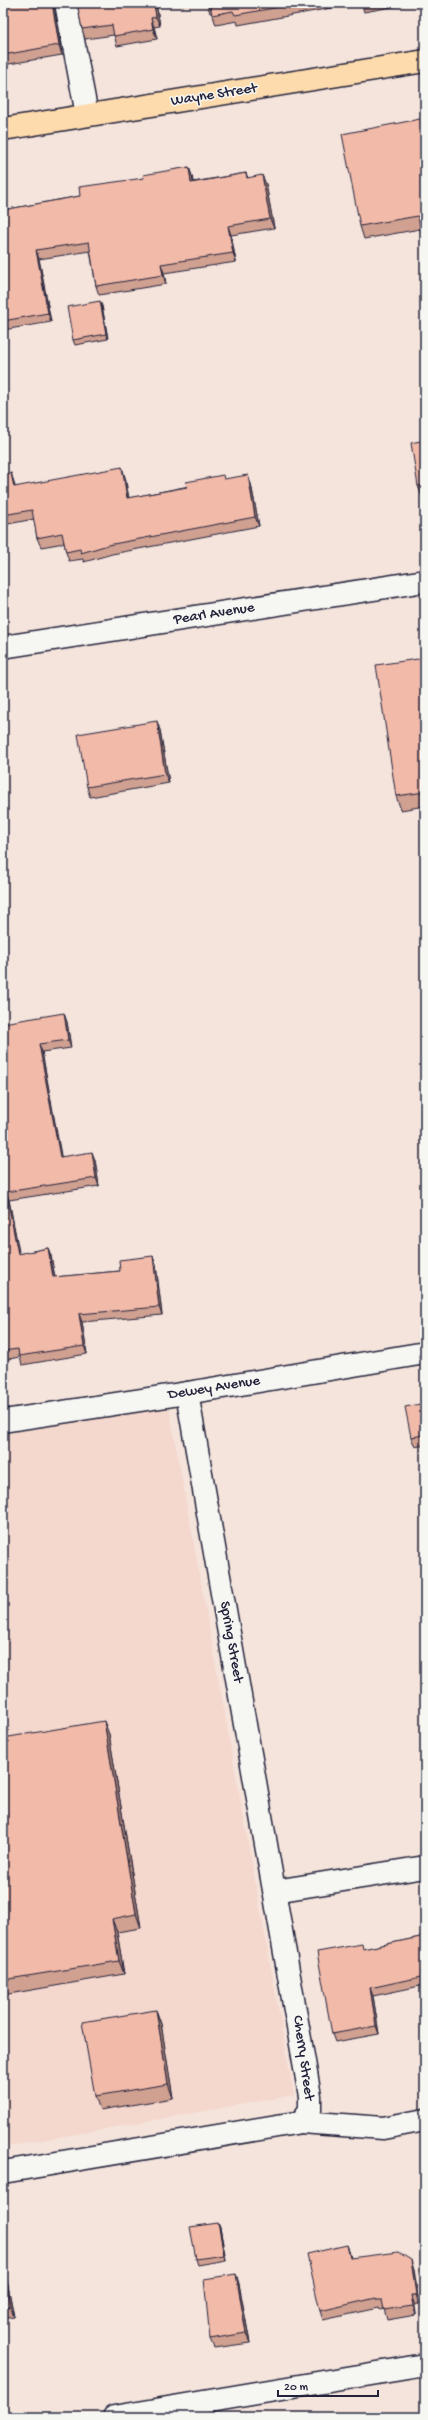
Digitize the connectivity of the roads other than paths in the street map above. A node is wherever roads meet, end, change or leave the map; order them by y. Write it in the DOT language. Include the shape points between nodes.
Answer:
graph roads {
  1 [pos="66,3"];
  2 [pos="425,61"];
  3 [pos="87,115"];
  4 [pos="3,128"];
  5 [pos="425,581"];
  6 [pos="3,647"];
  7 [pos="425,1353"];
  8 [pos="188,1393"];
  9 [pos="3,1421"];
  10 [pos="425,1867"];
  11 [pos="275,1891"];
  12 [pos="425,2120"];
  13 [pos="301,2122"];
  14 [pos="3,2172"];
  15 [pos="425,2365"];
  16 [pos="114,2417"];
  1 -- 3 [label="street"];
  2 -- 3 [label="main road, Wayne Street"];
  3 -- 4 [label="main road, Wayne Street"];
  5 -- 6 [label="street, Pearl Avenue"];
  7 -- 8 [label="street, Dewey Avenue"];
  8 -- 9 [label="street, Dewey Avenue"];
  8 -- 11 [label="street, Spring Street"];
  10 -- 11 [label="street"];
  11 -- 13 [label="street, Cherry Street" via="310,2096 310,2110"];
  12 -- 13 [label="street" via="383,2128"];
  13 -- 14 [label="street, Cherry Street"];
  15 -- 16 [label="street"];
}
